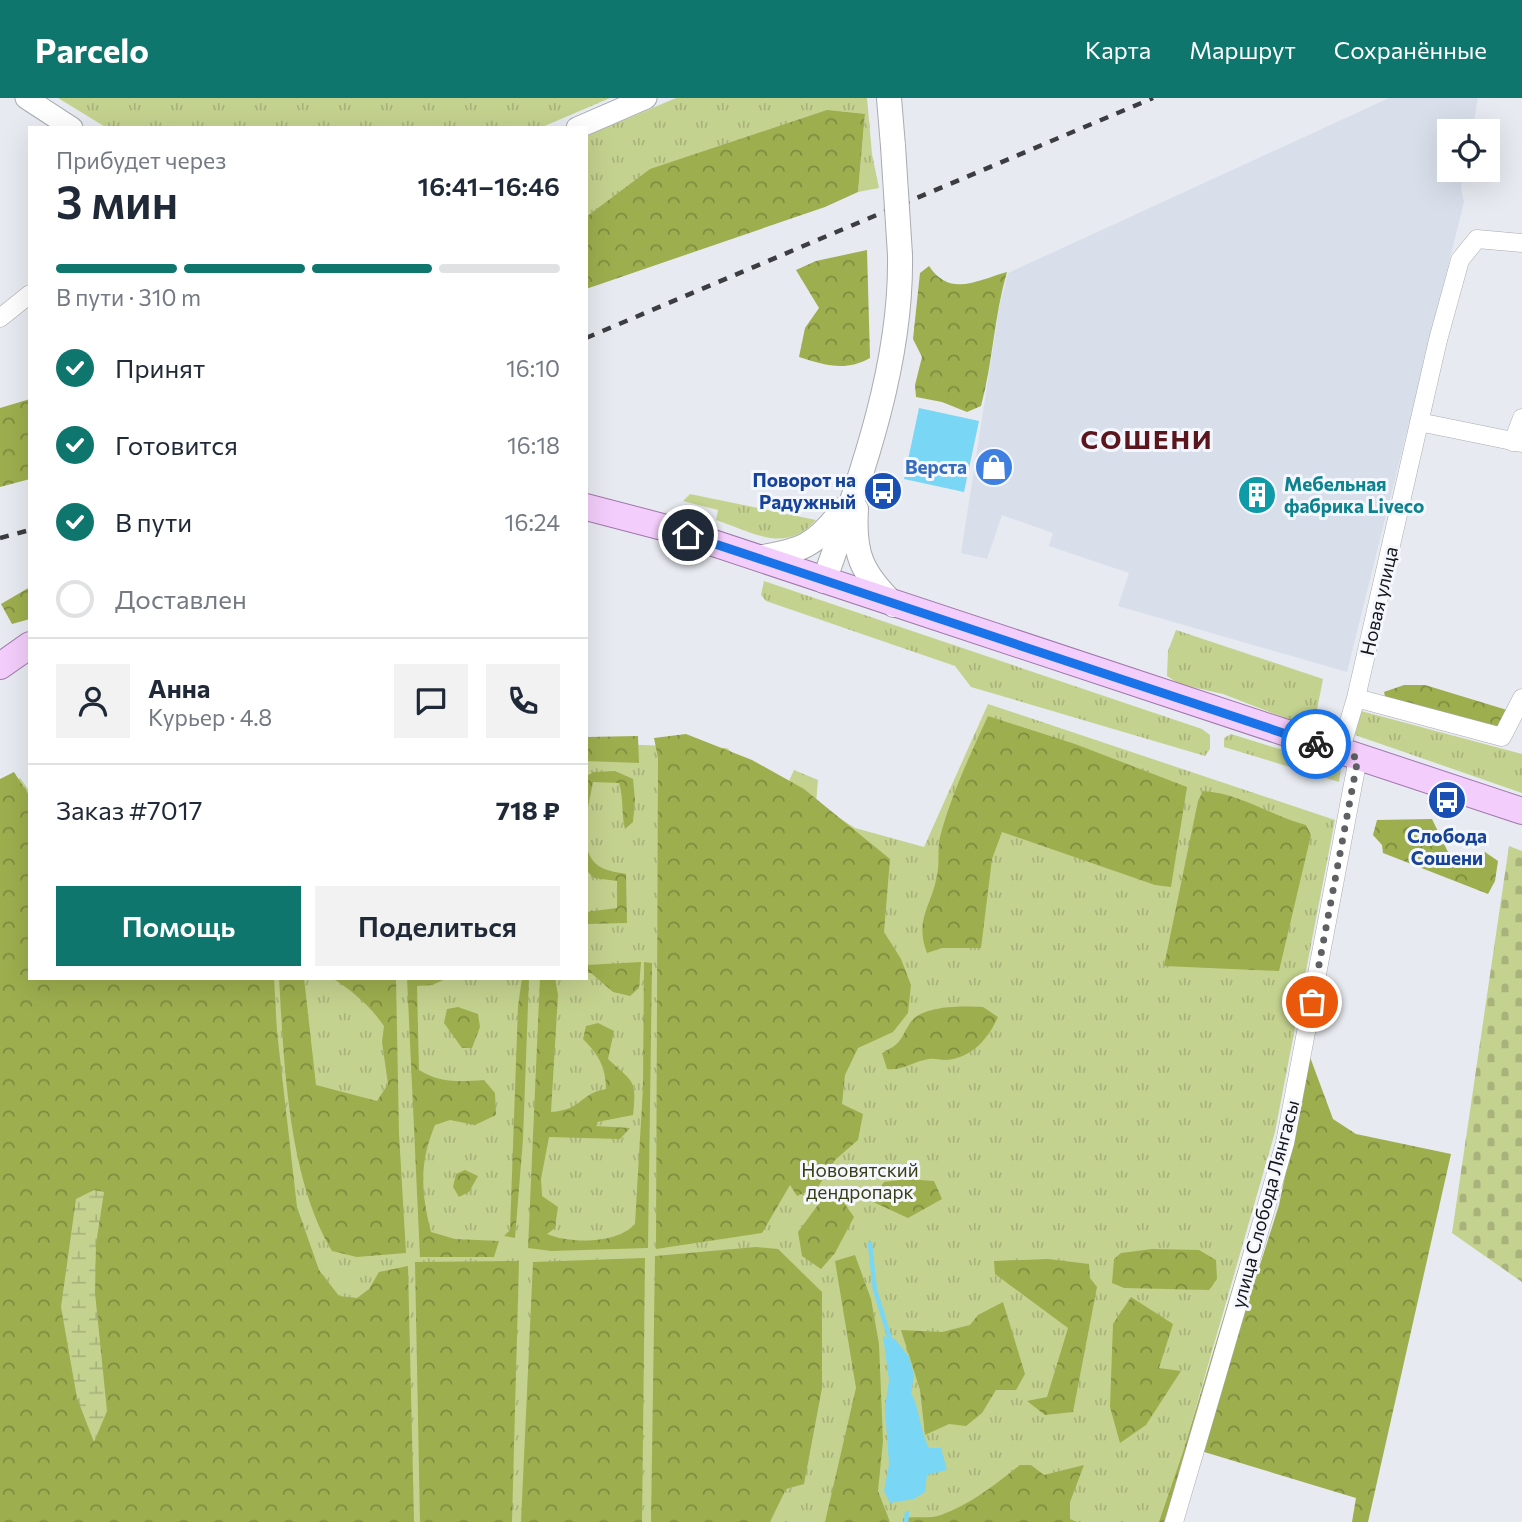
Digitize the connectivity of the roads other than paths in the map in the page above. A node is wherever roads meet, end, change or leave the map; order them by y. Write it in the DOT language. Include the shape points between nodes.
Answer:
graph roads {
  1 [pos="26,98"];
  2 [pos="646,98"];
  3 [pos="889,98"];
  4 [pos="69,126"];
  5 [pos="582,126"];
  6 [pos="1522,243"];
  7 [pos="28,297"];
  8 [pos="0,318"];
  9 [pos="1522,418"];
  10 [pos="1419,422"];
  11 [pos="1517,442"];
  12 [pos="858,484"];
  13 [pos="588,507"];
  14 [pos="757,558"];
  15 [pos="824,580"];
  16 [pos="894,605"];
  17 [pos="28,646"];
  18 [pos="0,667"];
  19 [pos="1356,698"];
  20 [pos="1522,698"];
  21 [pos="1349,755"];
  22 [pos="1522,811"];
  23 [pos="1174,1522"];
  1 -- 4 [label="street"];
  2 -- 5 [label="street"];
  3 -- 12 [label="main road, bridge" via="900,255 898,293 887,370"];
  6 -- 10 [label="street, Новая улица" via="1477,239 1460,260"];
  7 -- 8 [label="street"];
  9 -- 11 [label="street"];
  10 -- 11 [label="street"];
  10 -- 19 [label="street, Новая улица"];
  12 -- 14 [label="main road" via="841,512 815,540 797,551"];
  12 -- 15 [label="main road"];
  12 -- 16 [label="main road" via="858,558 875,587"];
  13 -- 14 [label="main road"];
  14 -- 15 [label="main road"];
  15 -- 16 [label="main road"];
  16 -- 21 [label="main road"];
  17 -- 18 [label="main road"];
  19 -- 20 [label="street" via="1502,737"];
  19 -- 21 [label="street, Новая улица"];
  21 -- 22 [label="main road"];
  21 -- 23 [label="street, улица Слобода Лянгасы" via="1284,1143"];
}
